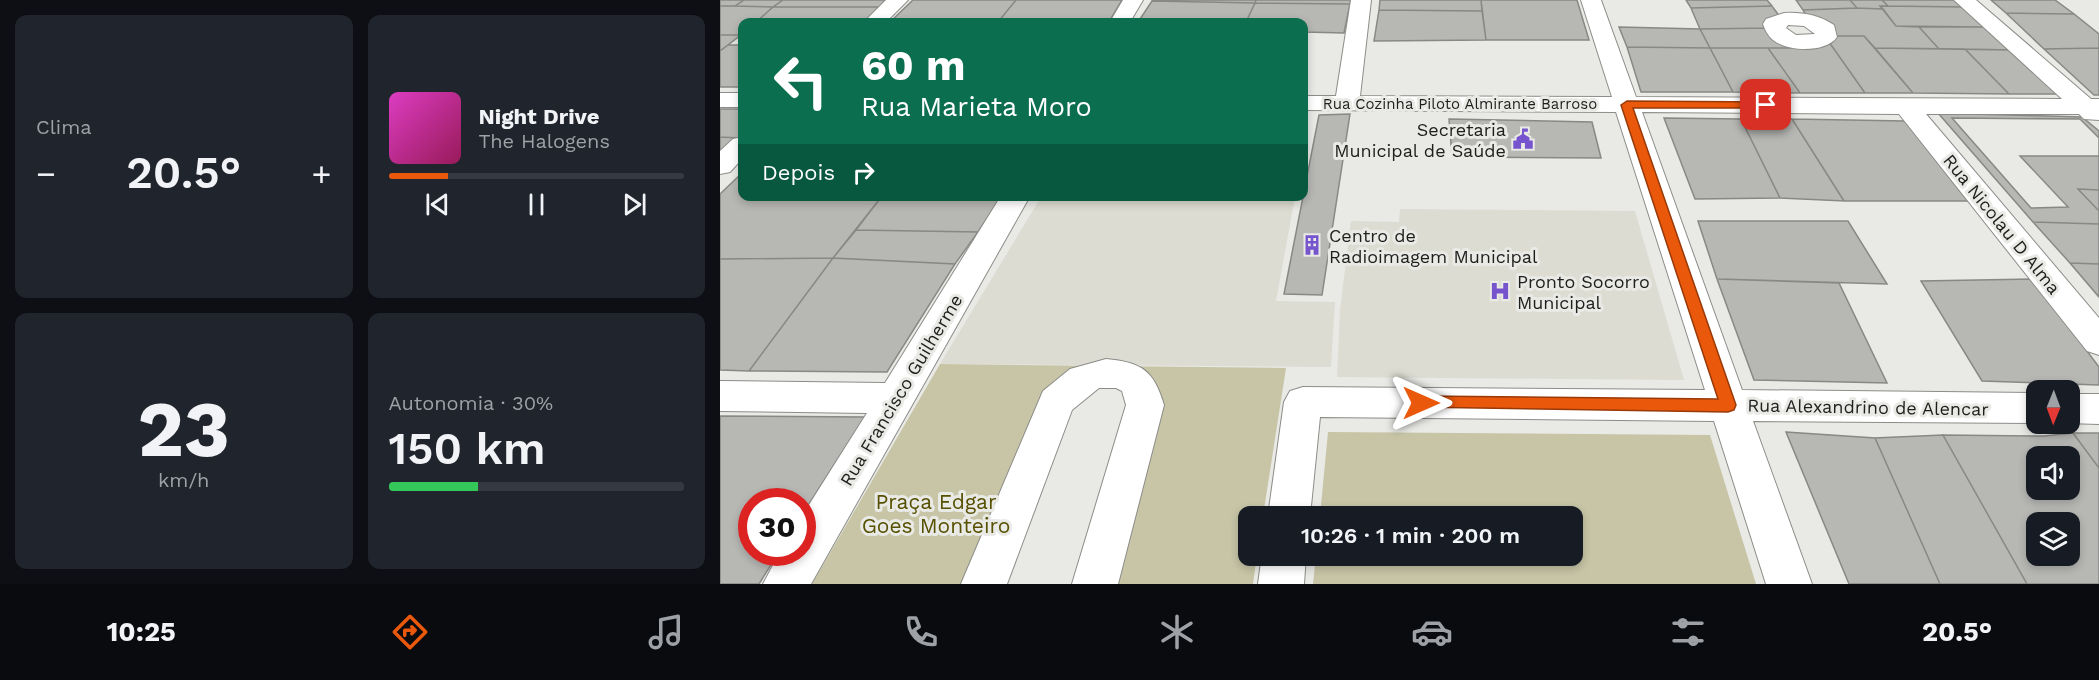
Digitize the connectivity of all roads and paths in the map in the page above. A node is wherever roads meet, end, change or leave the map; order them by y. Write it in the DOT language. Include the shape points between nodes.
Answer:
graph roads {
  1 [pos="898,0"];
  2 [pos="1133,0"];
  3 [pos="1361,0"];
  4 [pos="1591,0"];
  5 [pos="1779,0"];
  6 [pos="1964,0"];
  7 [pos="878,18"];
  8 [pos="1122,18"];
  9 [pos="1792,19"];
  10 [pos="720,100"];
  11 [pos="738,100"];
  12 [pos="1308,103"];
  13 [pos="1347,103"];
  14 [pos="1627,105"];
  15 [pos="1906,106"];
  16 [pos="2094,111"];
  17 [pos="738,149"];
  18 [pos="720,166"];
  19 [pos="1013,201"];
  20 [pos="2099,342"];
  21 [pos="720,396"];
  22 [pos="896,398"];
  23 [pos="1728,405"];
  24 [pos="2026,408"];
  25 [pos="2080,409"];
  26 [pos="2099,409"];
  27 [pos="1290,506"];
  28 [pos="1283,566"];
  29 [pos="786,584"];
  30 [pos="984,584"];
  31 [pos="1095,584"];
  32 [pos="1281,584"];
  33 [pos="1789,584"];
  1 -- 7 [label="street"];
  2 -- 8 [label="street"];
  3 -- 13 [label="street"];
  4 -- 14 [label="street"];
  5 -- 9 [label="street"];
  6 -- 16 [label="street"];
  10 -- 11 [label="street"];
  12 -- 13 [label="street, Rua Cozinha Piloto Almirante Barroso"];
  13 -- 14 [label="street, Rua Cozinha Piloto Almirante Barroso"];
  14 -- 15 [label="street, Rua Cozinha Piloto Almirante Barroso"];
  14 -- 23 [label="street"];
  15 -- 16 [label="street, Rua Cozinha Piloto Almirante Barroso"];
  15 -- 20 [label="street, Rua Nicolau D Alma"];
  17 -- 18 [label="street"];
  19 -- 22 [label="street, Rua Francisco Guilherme"];
  21 -- 22 [label="street"];
  22 -- 29 [label="street, Rua Francisco Guilherme"];
  23 -- 24 [label="street, Rua Alexandrino de Alencar"];
  23 -- 27 [label="street, Rua Alexandrino de Alencar" via="1303,402"];
  23 -- 33 [label="street"];
  25 -- 26 [label="street"];
  28 -- 32 [label="street"];
  30 -- 31 [label="street" via="1056,402 1074,383 1106,372 1126,375 1138,384 1145,405"];
}
